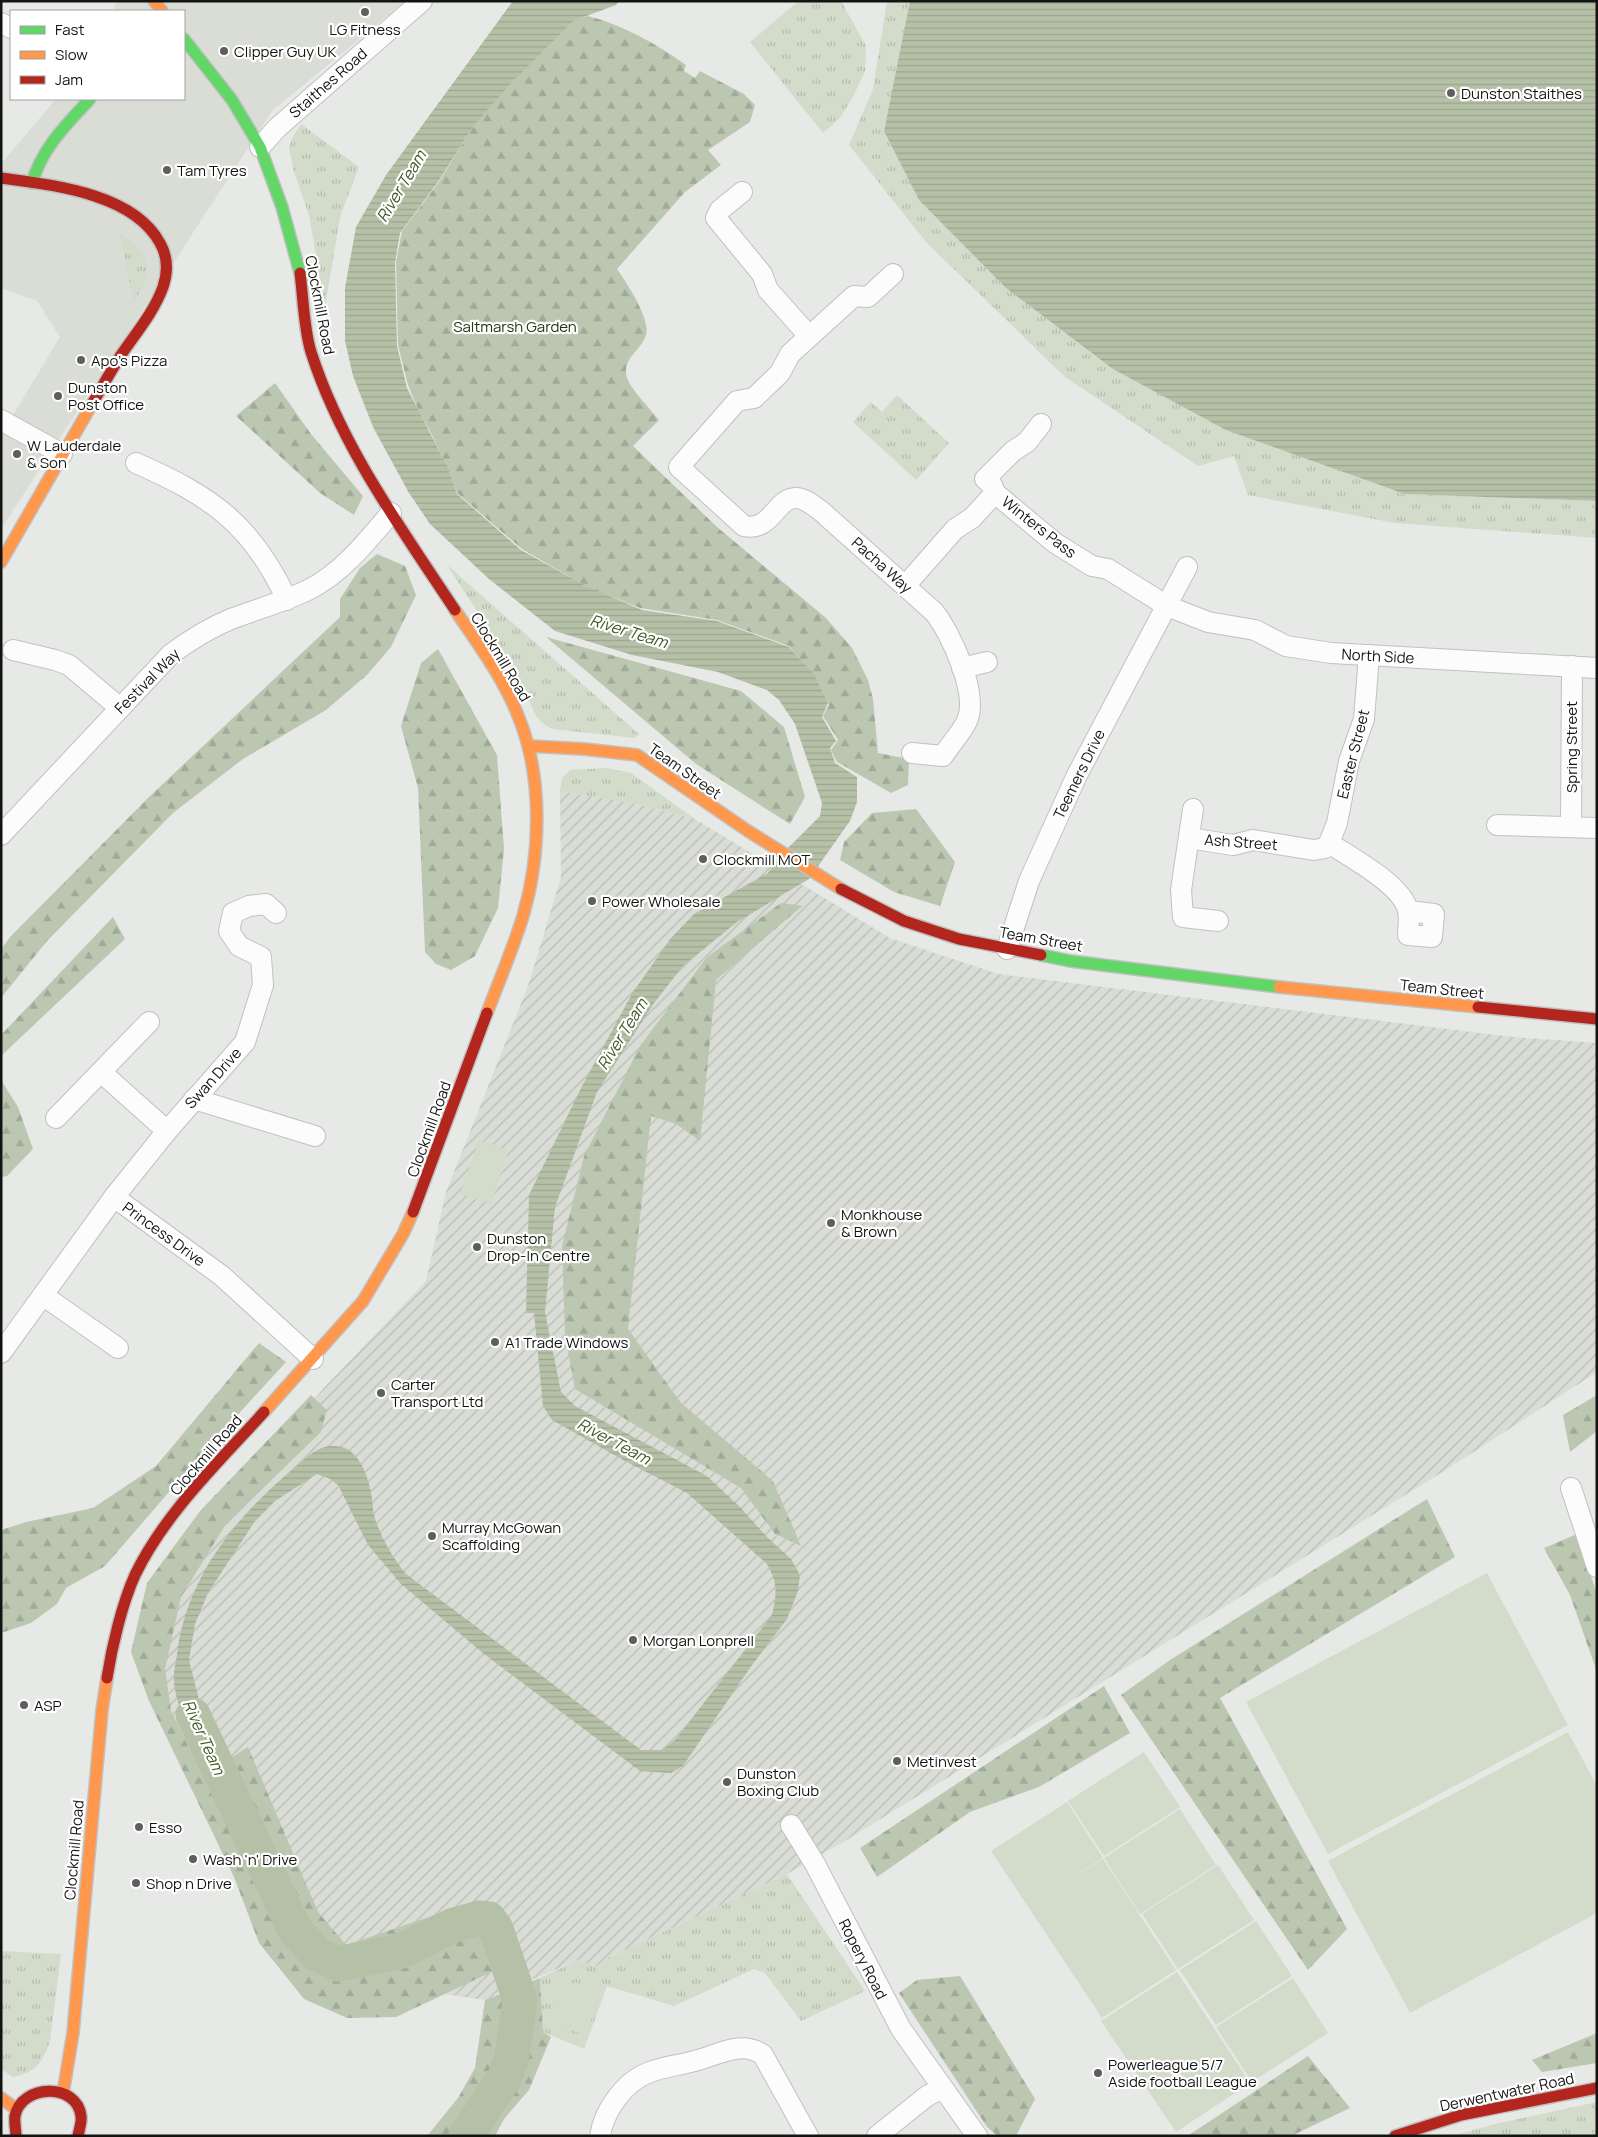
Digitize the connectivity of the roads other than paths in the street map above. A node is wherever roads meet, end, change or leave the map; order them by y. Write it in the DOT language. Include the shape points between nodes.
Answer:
graph roads {
  1 [pos="422,1"];
  2 [pos="185,40"];
  3 [pos="89,100"];
  4 [pos="260,147"];
  5 [pos="1,178"];
  6 [pos="32,183"];
  7 [pos="742,192"];
  8 [pos="893,274"];
  9 [pos="808,336"];
  10 [pos="1,420"];
  11 [pos="1041,424"];
  12 [pos="62,454"];
  13 [pos="136,463"];
  14 [pos="996,493"];
  15 [pos="391,514"];
  16 [pos="1,562"];
  17 [pos="1187,567"];
  18 [pos="905,586"];
  19 [pos="287,600"];
  20 [pos="1167,606"];
  21 [pos="13,650"];
  22 [pos="1369,655"];
  23 [pos="988,662"];
  24 [pos="1572,666"];
  25 [pos="962,668"];
  26 [pos="1597,668"];
  27 [pos="120,708"];
  28 [pos="529,746"];
  29 [pos="912,754"];
  30 [pos="1193,809"];
  31 [pos="1497,826"];
  32 [pos="1571,828"];
  33 [pos="1597,828"];
  34 [pos="1,835"];
  35 [pos="1188,838"];
  36 [pos="1329,843"];
  37 [pos="1408,911"];
  38 [pos="276,913"];
  39 [pos="1218,921"];
  40 [pos="1007,949"];
  41 [pos="1597,1019"];
  42 [pos="149,1022"];
  43 [pos="100,1072"];
  44 [pos="194,1100"];
  45 [pos="56,1118"];
  46 [pos="167,1131"];
  47 [pos="315,1136"];
  48 [pos="114,1197"];
  49 [pos="44,1296"];
  50 [pos="118,1348"];
  51 [pos="1,1354"];
  52 [pos="313,1359"];
  53 [pos="1571,1488"];
  54 [pos="1597,1567"];
  55 [pos="791,1825"];
  56 [pos="942,2088"];
  57 [pos="1597,2088"];
  58 [pos="63,2093"];
  59 [pos="1,2098"];
  60 [pos="16,2109"];
  61 [pos="16,2136"];
  62 [pos="78,2136"];
  63 [pos="600,2136"];
  64 [pos="808,2136"];
  65 [pos="877,2136"];
  66 [pos="978,2136"];
  67 [pos="1395,2136"];
  1 -- 4 [label="street, Staithes Road" via="277,128"];
  2 -- 4 [label="main road, Clockmill Road" via="232,100"];
  3 -- 6 [label="main road" via="45,149 35,168"];
  4 -- 15 [label="main road, Clockmill Road" via="282,207 300,274 310,350 338,422"];
  5 -- 6 [label="main road"];
  6 -- 12 [label="main road" via="109,202 144,221 154,231 167,262 164,285 158,299"];
  7 -- 9 [label="street" via="720,210 716,218 762,274 768,290"];
  8 -- 9 [label="street" via="868,297 854,296"];
  9 -- 18 [label="street, Pacha Way" via="790,354 780,373 754,398 737,401 679,467 744,526 753,528 763,524 788,500 797,498 806,502 821,510"];
  10 -- 12 [label="street"];
  11 -- 14 [label="street, Winters Pass" via="1028,442 1013,451 985,478"];
  12 -- 16 [label="main road"];
  13 -- 19 [label="street" via="178,482 227,516 262,555"];
  14 -- 18 [label="street" via="972,518 955,529"];
  14 -- 20 [label="street, Winters Pass" via="1055,543 1092,566 1108,569"];
  15 -- 19 [label="street, Festival Way" via="338,570"];
  15 -- 28 [label="main road, Clockmill Road" via="486,655 519,717"];
  17 -- 20 [label="street, Teemers Drive"];
  18 -- 25 [label="street, Pacha Way" via="943,624"];
  19 -- 27 [label="street, Festival Way" via="230,619 191,639 171,654"];
  20 -- 22 [label="street, North Side" via="1208,622 1255,630 1286,646 1332,654"];
  20 -- 40 [label="street, Teemers Drive" via="1077,775 1029,881"];
  21 -- 27 [label="street" via="69,665"];
  22 -- 24 [label="street, North Side"];
  22 -- 36 [label="street, Easter Street" via="1364,718 1349,761 1337,823"];
  23 -- 25 [label="street"];
  24 -- 26 [label="street, North Side"];
  24 -- 32 [label="street, Spring Street"];
  25 -- 29 [label="street, Pacha Way" via="969,709 967,720 943,756"];
  27 -- 34 [label="street, Festival Way"];
  28 -- 40 [label="main road, Team Street" via="637,755 836,886 904,920 959,939"];
  28 -- 52 [label="main road, Clockmill Road" via="536,795 537,839 523,916 404,1234 363,1301"];
  30 -- 35 [label="street, Ash Street"];
  31 -- 32 [label="street"];
  32 -- 33 [label="street"];
  35 -- 36 [label="street, Ash Street" via="1233,845 1253,840 1314,850 1325,848"];
  35 -- 39 [label="street, Ash Street" via="1181,890 1183,916"];
  36 -- 37 [label="street" via="1392,887"];
  38 -- 44 [label="street, Swan Drive" via="266,904 249,906 233,913 229,931 239,946 261,957 263,985 245,1042"];
  40 -- 41 [label="main road, Team Street" via="1070,961 1256,985"];
  42 -- 43 [label="street"];
  43 -- 45 [label="street"];
  43 -- 46 [label="street"];
  44 -- 46 [label="street, Swan Drive"];
  44 -- 47 [label="street"];
  46 -- 48 [label="street, Swan Drive"];
  48 -- 49 [label="street, Princess Drive"];
  48 -- 52 [label="street, Princess Drive" via="222,1276"];
  49 -- 50 [label="street"];
  49 -- 51 [label="street, Princess Drive"];
  52 -- 58 [label="main road, Clockmill Road" via="212,1468 167,1522 135,1576 113,1643 102,1710 73,2034"];
  53 -- 54 [label="street"];
  55 -- 56 [label="street, Ropery Road" via="815,1864 901,2029"];
  56 -- 65 [label="street"];
  56 -- 66 [label="street, Ropery Road"];
  57 -- 67 [label="main road, Derwentwater Road" via="1461,2115"];
  58 -- 60 [label="main road" via="36,2090"];
  58 -- 62 [label="main road" via="71,2099 80,2115"];
  59 -- 60 [label="main road"];
  60 -- 61 [label="main road" via="13,2126"];
  63 -- 64 [label="street" via="612,2106 637,2079 648,2072 737,2048 757,2050 763,2055"];
}
